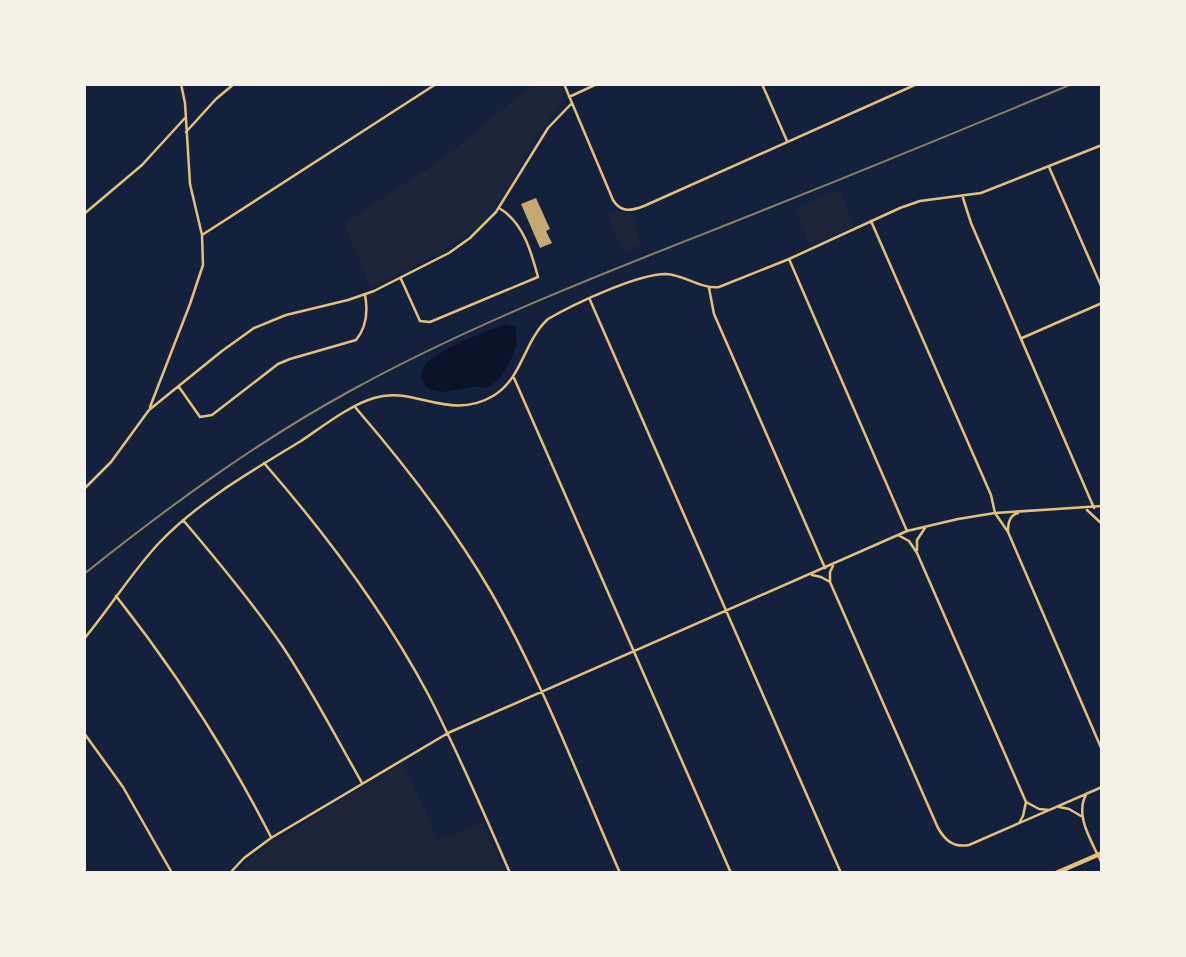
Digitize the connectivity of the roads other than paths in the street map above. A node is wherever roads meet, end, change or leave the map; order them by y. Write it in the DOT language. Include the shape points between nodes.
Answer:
graph roads {
  1 [pos="181,84"];
  2 [pos="234,84"];
  3 [pos="436,84"];
  4 [pos="564,84"];
  5 [pos="597,84"];
  6 [pos="762,84"];
  7 [pos="917,84"];
  8 [pos="569,97"];
  9 [pos="572,103"];
  10 [pos="185,118"];
  11 [pos="186,132"];
  12 [pos="787,141"];
  13 [pos="1102,145"];
  14 [pos="1049,167"];
  15 [pos="963,197"];
  16 [pos="499,208"];
  17 [pos="84,214"];
  18 [pos="871,221"];
  19 [pos="202,235"];
  20 [pos="789,259"];
  21 [pos="400,278"];
  22 [pos="709,288"];
  23 [pos="1102,289"];
  24 [pos="365,295"];
  25 [pos="590,300"];
  26 [pos="1102,303"];
  27 [pos="1022,338"];
  28 [pos="514,377"];
  29 [pos="178,387"];
  30 [pos="355,407"];
  31 [pos="149,410"];
  32 [pos="264,463"];
  33 [pos="84,489"];
  34 [pos="1102,506"];
  35 [pos="1094,508"];
  36 [pos="1084,509"];
  37 [pos="1023,511"];
  38 [pos="995,513"];
  39 [pos="183,520"];
  40 [pos="1102,524"];
  41 [pos="929,526"];
  42 [pos="907,531"];
  43 [pos="1008,532"];
  44 [pos="898,535"];
  45 [pos="917,553"];
  46 [pos="835,563"];
  47 [pos="825,568"];
  48 [pos="809,575"];
  49 [pos="830,582"];
  50 [pos="116,596"];
  51 [pos="726,611"];
  52 [pos="84,639"];
  53 [pos="634,652"];
  54 [pos="541,692"];
  55 [pos="84,733"];
  56 [pos="448,733"];
  57 [pos="1102,750"];
  58 [pos="362,783"];
  59 [pos="1101,787"];
  60 [pos="1087,793"];
  61 [pos="1026,802"];
  62 [pos="1058,807"];
  63 [pos="1049,810"];
  64 [pos="1082,816"];
  65 [pos="1019,823"];
  66 [pos="271,838"];
  67 [pos="1100,854"];
  68 [pos="1102,864"];
  69 [pos="172,873"];
  70 [pos="230,873"];
  71 [pos="510,873"];
  72 [pos="620,873"];
  73 [pos="730,873"];
  74 [pos="841,873"];
  75 [pos="1056,873"];
  1 -- 10 [label="street"];
  2 -- 11 [label="street"];
  3 -- 19 [label="street"];
  4 -- 8 [label="street"];
  5 -- 8 [label="street"];
  6 -- 12 [label="street"];
  7 -- 12 [label="street"];
  8 -- 9 [label="street"];
  9 -- 12 [label="street" via="613,200 624,210 644,206"];
  9 -- 16 [label="street" via="548,128"];
  10 -- 11 [label="street"];
  10 -- 17 [label="street" via="134,173"];
  11 -- 19 [label="street" via="191,193"];
  13 -- 14 [label="street"];
  14 -- 15 [label="street"];
  14 -- 23 [label="street"];
  15 -- 18 [label="street" via="920,201"];
  15 -- 27 [label="street"];
  16 -- 21 [label="street" via="460,246"];
  16 -- 21 [label="street" via="519,225 538,277 430,322 420,321"];
  18 -- 20 [label="street"];
  18 -- 38 [label="street"];
  19 -- 31 [label="street" via="202,272"];
  20 -- 22 [label="street"];
  20 -- 42 [label="street"];
  21 -- 24 [label="street"];
  22 -- 25 [label="street" via="663,274"];
  22 -- 47 [label="street" via="714,314"];
  24 -- 29 [label="street" via="263,324"];
  24 -- 29 [label="street" via="365,324 356,340 278,364 212,415 200,417"];
  25 -- 28 [label="street" via="542,324"];
  25 -- 51 [label="street"];
  26 -- 27 [label="street"];
  27 -- 35 [label="street"];
  28 -- 30 [label="street" via="492,397 470,405 387,396"];
  28 -- 53 [label="street"];
  29 -- 31 [label="street"];
  30 -- 32 [label="street"];
  30 -- 54 [label="street" via="417,481 460,542 511,628"];
  31 -- 33 [label="street"];
  32 -- 39 [label="street"];
  32 -- 56 [label="street" via="366,593"];
  34 -- 35 [label="street"];
  35 -- 36 [label="street"];
  36 -- 37 [label="street"];
  36 -- 40 [label="street"];
  37 -- 38 [label="street"];
  37 -- 43 [label="street" via="1013,515"];
  38 -- 41 [label="street"];
  38 -- 43 [label="street"];
  39 -- 50 [label="street"];
  39 -- 58 [label="street" via="283,648"];
  41 -- 42 [label="street"];
  41 -- 45 [label="street" via="920,534"];
  42 -- 44 [label="street"];
  43 -- 57 [label="street"];
  44 -- 45 [label="street"];
  44 -- 46 [label="street"];
  45 -- 61 [label="street"];
  46 -- 47 [label="street"];
  46 -- 49 [label="street"];
  47 -- 48 [label="street"];
  48 -- 49 [label="street"];
  48 -- 51 [label="street"];
  49 -- 65 [label="street" via="944,839 969,845"];
  50 -- 52 [label="street"];
  50 -- 66 [label="street" via="204,716"];
  51 -- 53 [label="street"];
  51 -- 74 [label="street"];
  53 -- 54 [label="street"];
  53 -- 73 [label="street"];
  54 -- 56 [label="street"];
  54 -- 72 [label="street"];
  55 -- 69 [label="street"];
  56 -- 58 [label="street"];
  56 -- 71 [label="street"];
  58 -- 66 [label="street"];
  59 -- 60 [label="street"];
  60 -- 62 [label="street"];
  60 -- 64 [label="street"];
  61 -- 63 [label="street"];
  61 -- 65 [label="street"];
  62 -- 63 [label="street"];
  62 -- 64 [label="street"];
  63 -- 65 [label="street"];
  64 -- 67 [label="street"];
  66 -- 70 [label="street"];
  67 -- 68 [label="street"];
  67 -- 75 [label="main road"];
}
